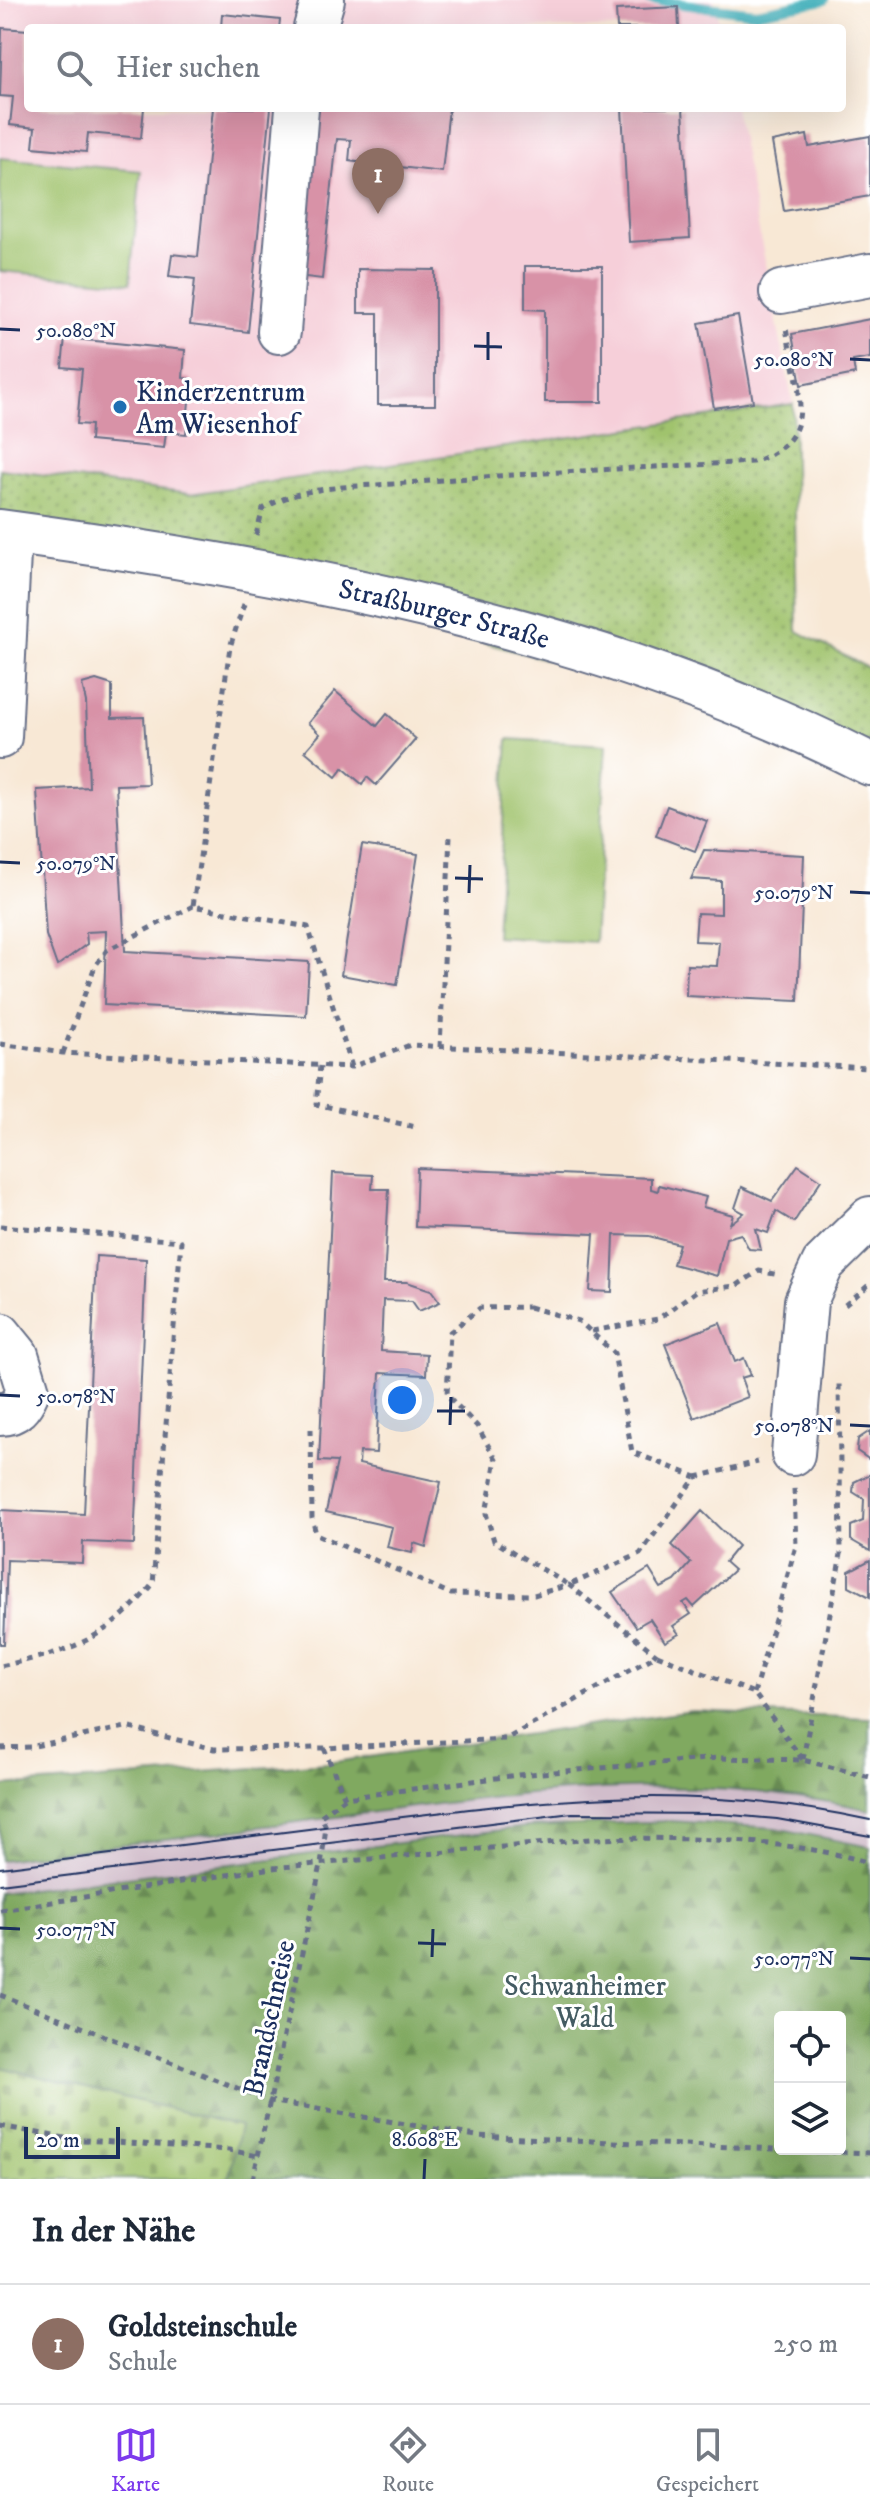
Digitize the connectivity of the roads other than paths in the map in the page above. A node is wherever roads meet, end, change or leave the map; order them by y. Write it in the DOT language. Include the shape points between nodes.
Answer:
graph roads {
  1 [pos="323,0"];
  2 [pos="316,24"];
  3 [pos="297,112"];
  4 [pos="870,275"];
  5 [pos="781,292"];
  6 [pos="279,332"];
  7 [pos="5,532"];
  8 [pos="0,737"];
  9 [pos="870,764"];
  10 [pos="870,1218"];
  11 [pos="0,1334"];
  12 [pos="0,1414"];
  13 [pos="793,1454"];
  1 -- 2 [label="street"];
  3 -- 6 [label="street"];
  4 -- 5 [label="street"];
  7 -- 8 [label="street"];
  7 -- 9 [label="street, Straßburger Straße" via="250,569 480,621 701,689"];
  10 -- 13 [label="street" via="835,1249 826,1296 802,1327"];
  11 -- 12 [label="street" via="17,1355 28,1391 22,1405"];
}
